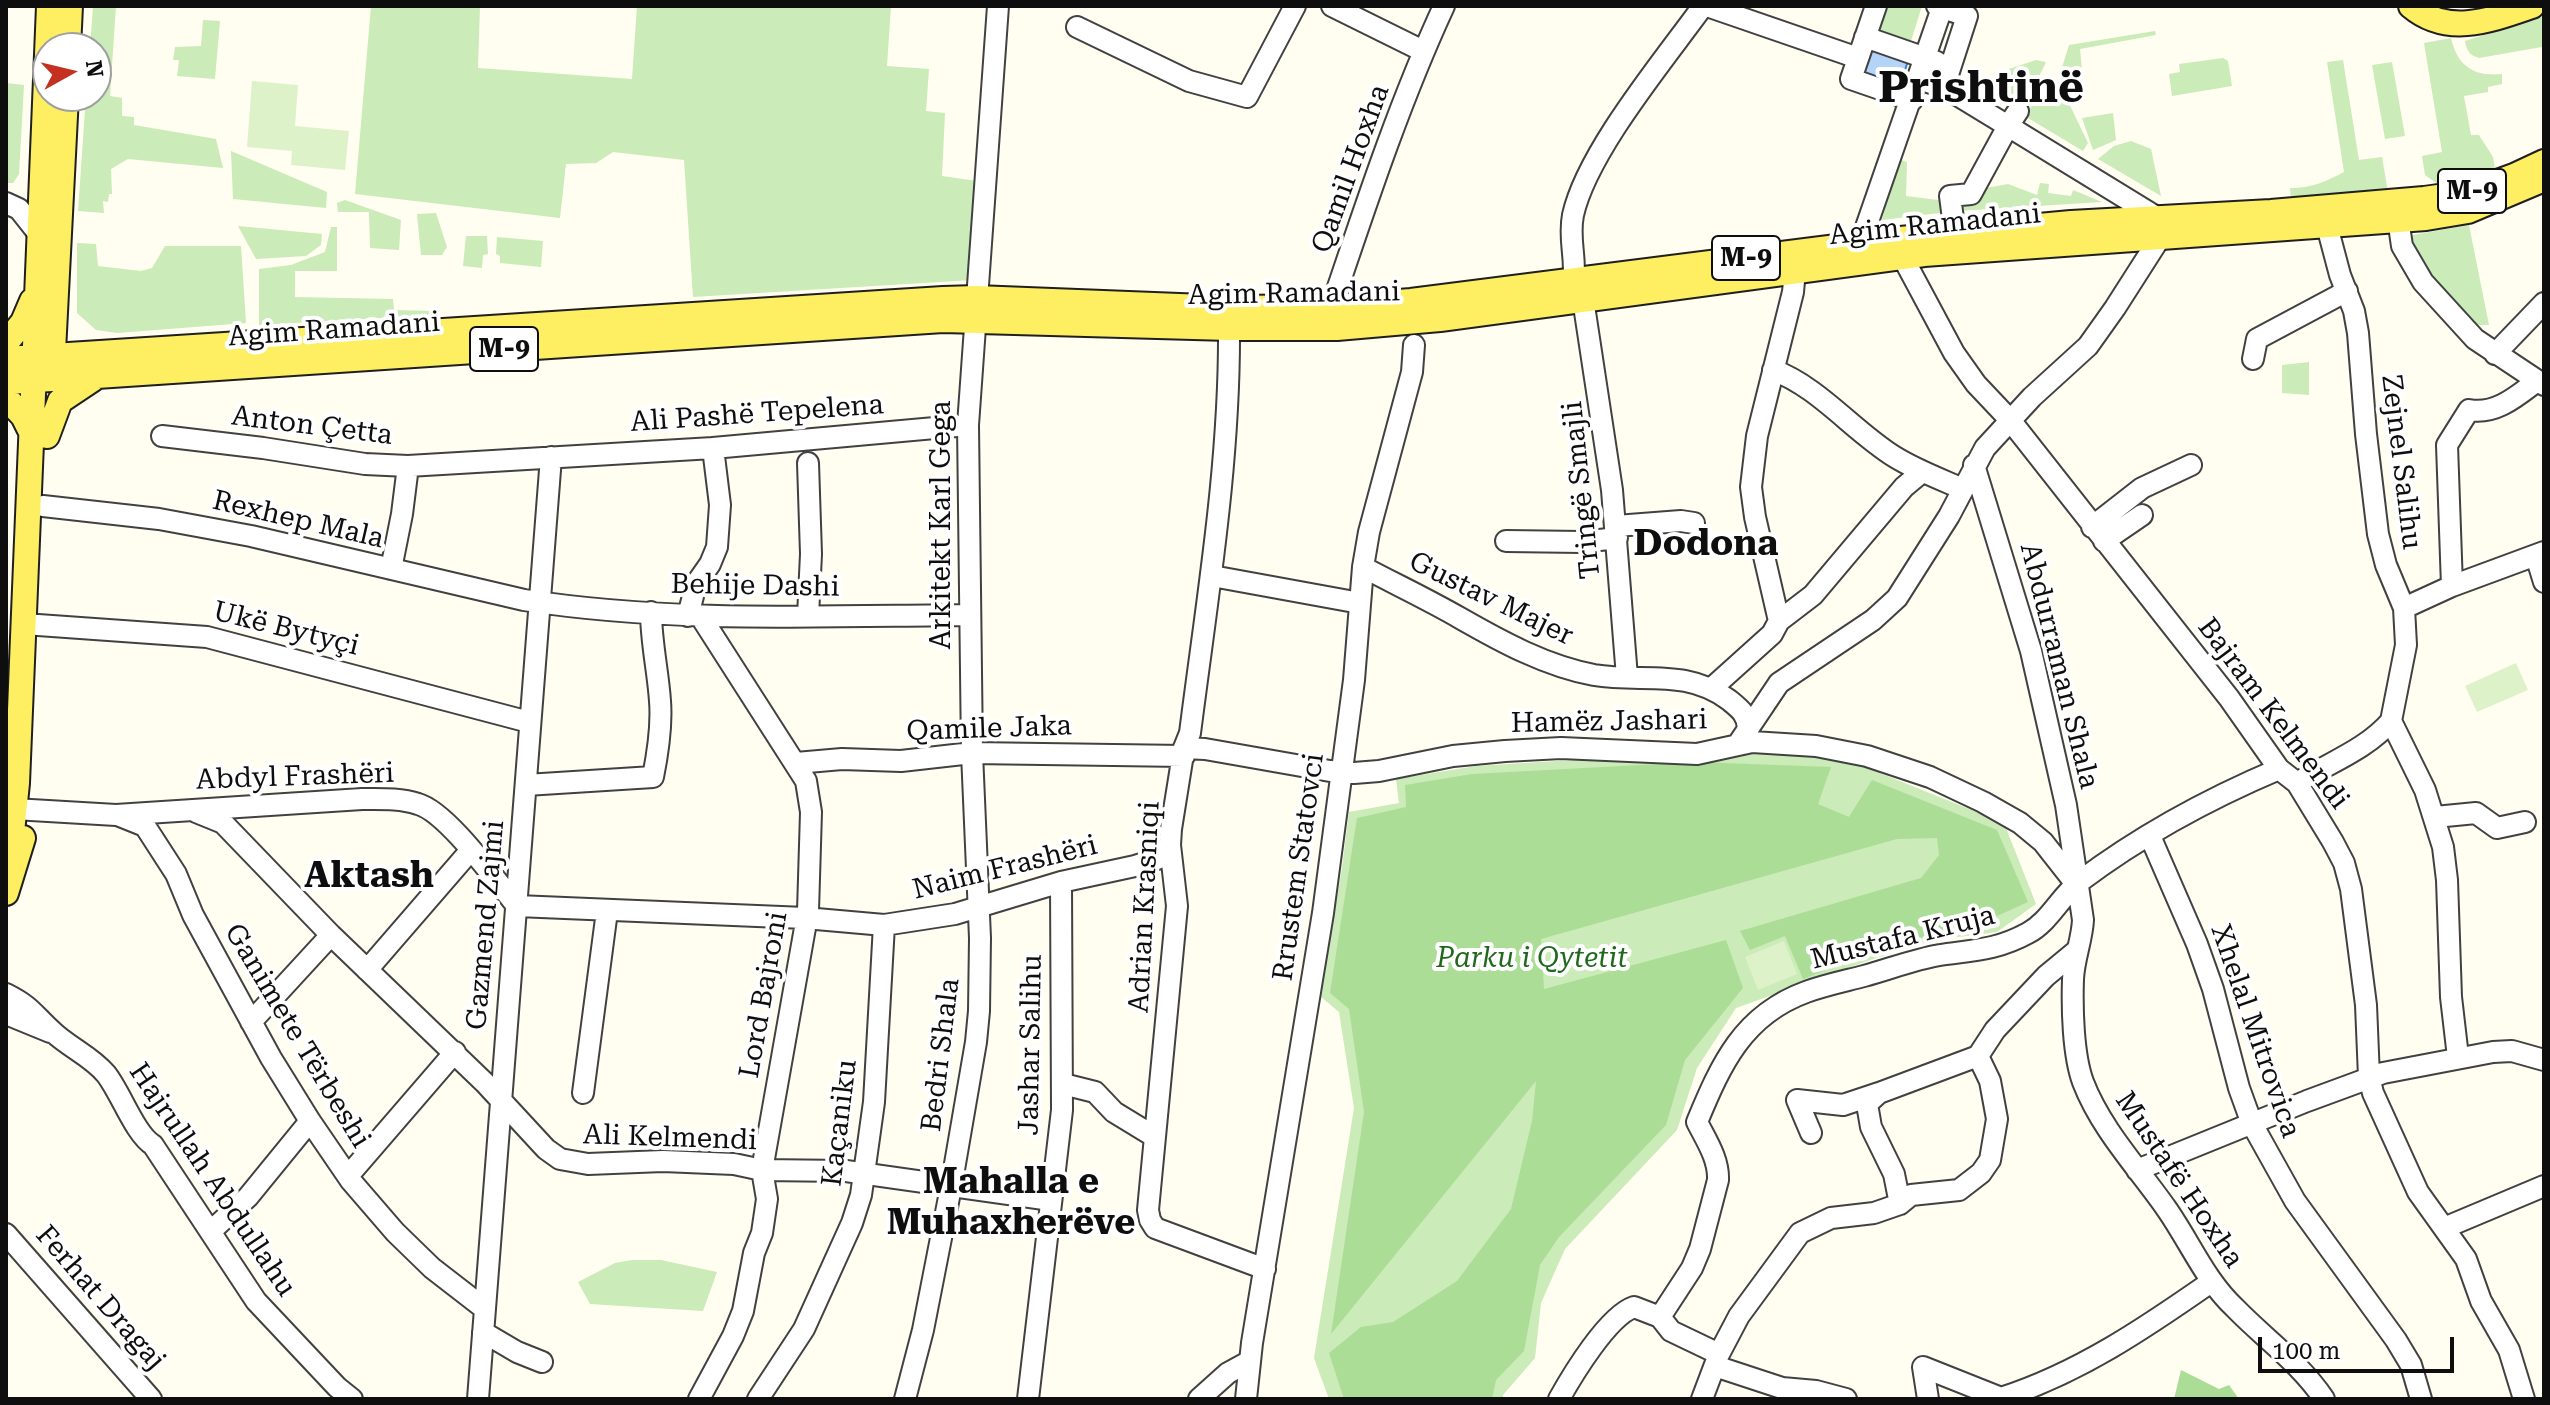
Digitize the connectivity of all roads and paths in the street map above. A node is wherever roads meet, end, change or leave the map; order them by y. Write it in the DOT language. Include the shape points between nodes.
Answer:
graph roads {
  1 [pos="49,6"];
  2 [pos="70,6"];
  3 [pos="998,6"];
  4 [pos="1295,6"];
  5 [pos="1332,6"];
  6 [pos="1444,6"];
  7 [pos="1705,6"];
  8 [pos="1876,6"];
  9 [pos="2411,6"];
  10 [pos="2532,6"];
  11 [pos="1940,7"];
  12 [pos="1077,27"];
  13 [pos="69,32"];
  14 [pos="1865,37"];
  15 [pos="1423,51"];
  16 [pos="1858,58"];
  17 [pos="1925,58"];
  18 [pos="1947,77"];
  19 [pos="1918,79"];
  20 [pos="1912,100"];
  21 [pos="64,112"];
  22 [pos="2013,119"];
  23 [pos="2544,162"];
  24 [pos="41,178"];
  25 [pos="2544,179"];
  26 [pos="6,200"];
  27 [pos="2397,211"];
  28 [pos="1953,219"];
  29 [pos="2327,226"];
  30 [pos="2159,227"];
  31 [pos="1865,230"];
  32 [pos="2099,230"];
  33 [pos="38,233"];
  34 [pos="1902,256"];
  35 [pos="1795,270"];
  36 [pos="1578,290"];
  37 [pos="2347,291"];
  38 [pos="45,292"];
  39 [pos="2544,303"];
  40 [pos="1336,307"];
  41 [pos="975,309"];
  42 [pos="1229,328"];
  43 [pos="1413,333"];
  44 [pos="6,343"];
  45 [pos="123,353"];
  46 [pos="2495,354"];
  47 [pos="6,359"];
  48 [pos="2253,359"];
  49 [pos="43,369"];
  50 [pos="1773,370"];
  51 [pos="106,375"];
  52 [pos="6,382"];
  53 [pos="2540,383"];
  54 [pos="6,398"];
  55 [pos="2010,420"];
  56 [pos="968,425"];
  57 [pos="162,436"];
  58 [pos="40,437"];
  59 [pos="713,448"];
  60 [pos="551,457"];
  61 [pos="808,463"];
  62 [pos="1974,465"];
  63 [pos="2191,465"];
  64 [pos="408,466"];
  65 [pos="1922,472"];
  66 [pos="1963,489"];
  67 [pos="43,506"];
  68 [pos="2142,515"];
  69 [pos="1694,523"];
  70 [pos="1617,532"];
  71 [pos="2098,534"];
  72 [pos="1506,541"];
  73 [pos="2540,554"];
  74 [pos="1363,567"];
  75 [pos="391,569"];
  76 [pos="1212,576"];
  77 [pos="2544,582"];
  78 [pos="2452,586"];
  79 [pos="539,603"];
  80 [pos="1360,603"];
  81 [pos="2404,608"];
  82 [pos="651,612"];
  83 [pos="970,615"];
  84 [pos="808,616"];
  85 [pos="694,617"];
  86 [pos="1779,621"];
  87 [pos="30,624"];
  88 [pos="1627,677"];
  89 [pos="1712,688"];
  90 [pos="2391,721"];
  91 [pos="529,722"];
  92 [pos="1743,736"];
  93 [pos="1184,752"];
  94 [pos="972,753"];
  95 [pos="796,763"];
  96 [pos="2279,769"];
  97 [pos="1341,773"];
  98 [pos="2297,783"];
  99 [pos="526,785"];
  100 [pos="188,809"];
  101 [pos="22,810"];
  102 [pos="116,815"];
  103 [pos="2435,817"];
  104 [pos="2525,822"];
  105 [pos="2150,836"];
  106 [pos="1170,845"];
  107 [pos="470,851"];
  108 [pos="6,856"];
  109 [pos="1061,882"];
  110 [pos="2076,884"];
  111 [pos="6,893"];
  112 [pos="517,906"];
  113 [pos="979,906"];
  114 [pos="607,911"];
  115 [pos="805,918"];
  116 [pos="884,925"];
  117 [pos="331,935"];
  118 [pos="2075,952"];
  119 [pos="367,970"];
  120 [pos="6,994"];
  121 [pos="6,1014"];
  122 [pos="251,1022"];
  123 [pos="54,1033"];
  124 [pos="455,1052"];
  125 [pos="1978,1056"];
  126 [pos="2458,1057"];
  127 [pos="2544,1060"];
  128 [pos="2369,1077"];
  129 [pos="1063,1084"];
  130 [pos="583,1093"];
  131 [pos="1879,1093"];
  132 [pos="500,1101"];
  133 [pos="310,1121"];
  134 [pos="2252,1124"];
  135 [pos="1811,1133"];
  136 [pos="1155,1137"];
  137 [pos="762,1170"];
  138 [pos="2137,1170"];
  139 [pos="866,1175"];
  140 [pos="348,1176"];
  141 [pos="2544,1186"];
  142 [pos="951,1187"];
  143 [pos="1051,1200"];
  144 [pos="1900,1204"];
  145 [pos="2444,1228"];
  146 [pos="211,1231"];
  147 [pos="6,1234"];
  148 [pos="1265,1269"];
  149 [pos="2211,1282"];
  150 [pos="485,1309"];
  151 [pos="1660,1317"];
  152 [pos="483,1332"];
  153 [pos="1717,1360"];
  154 [pos="542,1362"];
  155 [pos="1248,1380"];
  156 [pos="151,1399"];
  157 [pos="352,1399"];
  158 [pos="478,1399"];
  159 [pos="699,1399"];
  160 [pos="758,1399"];
  161 [pos="905,1399"];
  162 [pos="1028,1399"];
  163 [pos="1199,1399"];
  164 [pos="1260,1399"];
  165 [pos="1559,1399"];
  166 [pos="1702,1399"];
  167 [pos="1846,1399"];
  168 [pos="1928,1399"];
  169 [pos="2324,1399"];
  170 [pos="2421,1399"];
  171 [pos="2524,1399"];
  1 -- 24 [label="main road"];
  2 -- 13 [label="main road"];
  3 -- 41 [label="street, Arkitekt Karl Gega"];
  4 -- 12 [label="street" via="1247,97 1189,81"];
  5 -- 15 [label="street"];
  6 -- 15 [label="street, Qamil Hoxha"];
  7 -- 16 [label="street"];
  7 -- 36 [label="street, Tringë Smajli" via="1586,179 1571,228"];
  8 -- 14 [label="street"];
  9 -- 10 [label="main road" via="2457,25"];
  11 -- 17 [label="street"];
  11 -- 18 [label="street" via="1967,16"];
  14 -- 16 [label="street"];
  14 -- 17 [label="street"];
  15 -- 40 [label="street, Qamil Hoxha" via="1335,296"];
  16 -- 20 [label="street" via="1851,79"];
  17 -- 18 [label="street"];
  17 -- 19 [label="street"];
  18 -- 19 [label="street"];
  18 -- 22 [label="street"];
  19 -- 20 [label="street"];
  20 -- 31 [label="street"];
  21 -- 38 [label="main road"];
  22 -- 28 [label="street" via="1971,194 1950,196"];
  22 -- 30 [label="street"];
  23 -- 27 [label="main road, Agim Ramadani / M-9" via="2467,193"];
  24 -- 26 [label="street" via="28,191"];
  24 -- 33 [label="main road"];
  25 -- 27 [label="main road, Agim Ramadani / M-9" via="2468,211"];
  26 -- 33 [label="street"];
  27 -- 29 [label="main road, Agim Ramadani / M-9"];
  27 -- 30 [label="main road, Agim Ramadani / M-9"];
  27 -- 46 [label="street" via="2402,246 2423,282"];
  29 -- 30 [label="main road, Agim Ramadani / M-9"];
  29 -- 37 [label="street, Zejnel Salihu"];
  30 -- 32 [label="main road, Agim Ramadani / M-9"];
  30 -- 55 [label="street" via="2142,270 2088,346"];
  32 -- 34 [label="main road, Agim Ramadani / M-9"];
  32 -- 36 [label="main road, Agim Ramadani / M-9" via="1867,243"];
  33 -- 38 [label="main road"];
  34 -- 35 [label="main road, Agim Ramadani / M-9"];
  34 -- 55 [label="street, Bajram Kelmendi" via="1954,353"];
  35 -- 36 [label="main road, Agim Ramadani / M-9"];
  35 -- 50 [label="street"];
  36 -- 40 [label="main road, Agim Ramadani / M-9"];
  36 -- 43 [label="main road, Agim Ramadani / M-9"];
  36 -- 70 [label="street, Tringë Smajli" via="1600,396"];
  37 -- 48 [label="street" via="2257,339"];
  37 -- 81 [label="street, Zejnel Salihu" via="2358,333 2378,534"];
  38 -- 44 [label="main road"];
  38 -- 45 [label="main road" via="71,337 86,346"];
  38 -- 49 [label="main road"];
  39 -- 46 [label="street"];
  40 -- 41 [label="main road, Agim Ramadani / M-9"];
  41 -- 42 [label="main road, Agim Ramadani / M-9"];
  41 -- 45 [label="main road, Agim Ramadani / M-9" via="544,324"];
  41 -- 51 [label="main road, Agim Ramadani / M-9"];
  41 -- 56 [label="street, Arkitekt Karl Gega"];
  42 -- 43 [label="main road, Agim Ramadani / M-9"];
  42 -- 76 [label="street, Adrian Krasniqi"];
  43 -- 74 [label="street, Rrustem Statovci" via="1412,372"];
  45 -- 49 [label="main road, Agim Ramadani / M-9"];
  46 -- 53 [label="street"];
  47 -- 49 [label="main road"];
  49 -- 51 [label="main road, Agim Ramadani / M-9"];
  49 -- 52 [label="main road"];
  49 -- 58 [label="main road"];
  50 -- 65 [label="street" via="1788,375 1894,457"];
  50 -- 86 [label="street" via="1751,487"];
  51 -- 58 [label="main road" via="60,401"];
  53 -- 78 [label="street" via="2498,407 2469,410 2447,445"];
  54 -- 58 [label="main road"];
  55 -- 62 [label="street"];
  55 -- 71 [label="street, Bajram Kelmendi"];
  56 -- 59 [label="street, Ali Pashë Tepelena"];
  56 -- 83 [label="street, Arkitekt Karl Gega"];
  57 -- 64 [label="street, Anton Çetta"];
  58 -- 67 [label="main road"];
  58 -- 87 [label="main road"];
  59 -- 60 [label="street, Ali Pashë Tepelena"];
  59 -- 85 [label="street" via="720,505 717,547 696,584"];
  60 -- 64 [label="street, Anton Çetta"];
  60 -- 79 [label="street, Gazmend Zajmi"];
  61 -- 84 [label="street"];
  62 -- 66 [label="street"];
  62 -- 110 [label="street, Abdurraman Shala" via="2031,651 2066,805"];
  63 -- 71 [label="street" via="2142,488"];
  64 -- 75 [label="street"];
  65 -- 66 [label="street"];
  65 -- 86 [label="street" via="1813,595"];
  66 -- 92 [label="street" via="1897,598 1779,683"];
  67 -- 75 [label="street, Rexhep Mala" via="190,524"];
  67 -- 87 [label="main road"];
  68 -- 71 [label="street"];
  69 -- 70 [label="street"];
  70 -- 72 [label="street" via="1582,542"];
  70 -- 88 [label="street, Tringë Smajli"];
  71 -- 96 [label="street, Bajram Kelmendi"];
  73 -- 77 [label="street"];
  73 -- 78 [label="street"];
  74 -- 80 [label="street, Rrustem Statovci"];
  74 -- 88 [label="street, Gustav Majer" via="1536,657 1595,675"];
  75 -- 79 [label="street, Rexhep Mala"];
  76 -- 80 [label="street"];
  76 -- 93 [label="street, Adrian Krasniqi"];
  78 -- 81 [label="street"];
  79 -- 82 [label="street, Behije Dashi"];
  79 -- 91 [label="street, Gazmend Zajmi"];
  80 -- 97 [label="street, Rrustem Statovci"];
  81 -- 90 [label="street, Zejnel Salihu" via="2406,645"];
  82 -- 85 [label="street, Behije Dashi"];
  82 -- 99 [label="street" via="660,711 653,777"];
  83 -- 84 [label="street, Behije Dashi"];
  83 -- 94 [label="street, Arkitekt Karl Gega"];
  84 -- 85 [label="street, Behije Dashi"];
  85 -- 95 [label="street, Lord Bajroni"];
  86 -- 89 [label="street" via="1772,634"];
  87 -- 91 [label="street, Ukë Bytyçi" via="207,637"];
  87 -- 101 [label="main road"];
  88 -- 89 [label="street, Gustav Majer"];
  89 -- 92 [label="street, Gustav Majer" via="1747,717"];
  90 -- 98 [label="street" via="2352,752"];
  90 -- 103 [label="street"];
  91 -- 99 [label="street, Gazmend Zajmi"];
  92 -- 97 [label="street, Hamëz Jashari" via="1697,754 1561,748 1453,756"];
  92 -- 110 [label="street, Hamëz Jashari" via="1867,756 1930,777 2020,823 2043,842"];
  93 -- 94 [label="street, Qamile Jaka"];
  93 -- 97 [label="street, Hamëz Jashari" via="1205,749"];
  93 -- 106 [label="street, Adrian Krasniqi"];
  94 -- 95 [label="street, Qamile Jaka"];
  94 -- 113 [label="street, Arkitekt Karl Gega"];
  95 -- 115 [label="street, Lord Bajroni" via="806,781 811,812"];
  96 -- 98 [label="street, Bajram Kelmendi"];
  96 -- 105 [label="street, Mustafa Kruja" via="2219,795"];
  97 -- 148 [label="street, Rrustem Statovci"];
  98 -- 128 [label="street, Bajram Kelmendi" via="2344,863 2351,889"];
  99 -- 112 [label="street, Gazmend Zajmi"];
  100 -- 102 [label="street, Abdyl Frashëri"];
  100 -- 107 [label="street, Abdyl Frashëri" via="403,800 422,804 443,818"];
  100 -- 117 [label="street, Ali Kelmendi" via="223,823"];
  101 -- 102 [label="street, Abdyl Frashëri"];
  101 -- 108 [label="main road"];
  101 -- 111 [label="main road"];
  102 -- 122 [label="street, Ganimete Tërbeshi" via="145,826 176,874"];
  103 -- 104 [label="street" via="2476,813 2497,828"];
  103 -- 126 [label="street" via="2447,880"];
  105 -- 110 [label="street, Mustafa Kruja"];
  105 -- 134 [label="street, Xhelal Mitrovica" via="2213,989"];
  106 -- 109 [label="street, Naim Frashëri" via="1157,859"];
  106 -- 136 [label="street, Adrian Krasniqi" via="1177,906"];
  107 -- 112 [label="street, Abdyl Frashëri"];
  107 -- 119 [label="street"];
  109 -- 113 [label="street, Naim Frashëri"];
  109 -- 129 [label="street, Jashar Salihu"];
  110 -- 118 [label="street" via="2083,920"];
  110 -- 151 [label="street, Mustafa Kruja" via="2031,931 2014,940 1806,992 1754,1022 1730,1055 1697,1122 1715,1157 1718,1180 1692,1268"];
  112 -- 114 [label="street, Naim Frashëri"];
  112 -- 132 [label="street, Gazmend Zajmi"];
  113 -- 116 [label="street, Naim Frashëri"];
  113 -- 142 [label="street, Bedri Shala" via="976,1042"];
  114 -- 115 [label="street, Naim Frashëri"];
  114 -- 130 [label="street"];
  115 -- 116 [label="street, Naim Frashëri"];
  115 -- 137 [label="street, Lord Bajroni"];
  116 -- 139 [label="street, Kaçaniku"];
  117 -- 119 [label="street, Ali Kelmendi"];
  117 -- 122 [label="street"];
  118 -- 125 [label="street" via="1995,1030"];
  118 -- 138 [label="street, Mustafë Hoxha" via="2074,1021 2082,1079"];
  119 -- 124 [label="street, Ali Kelmendi"];
  120 -- 123 [label="street, Hajrullah Abdullahu" via="30,1006"];
  121 -- 123 [label="street, Hajrullah Abdullahu"];
  122 -- 133 [label="street, Ganimete Tërbeshi"];
  123 -- 146 [label="street, Hajrullah Abdullahu" via="107,1075"];
  124 -- 132 [label="street, Ali Kelmendi"];
  124 -- 140 [label="street"];
  125 -- 131 [label="street"];
  125 -- 144 [label="street" via="1996,1100 1990,1160 1959,1190 1911,1195"];
  126 -- 127 [label="street" via="2512,1051"];
  126 -- 128 [label="street"];
  128 -- 134 [label="street"];
  128 -- 145 [label="street, Bajram Kelmendi" via="2418,1192"];
  129 -- 136 [label="street" via="1095,1092 1114,1112"];
  129 -- 143 [label="street, Jashar Salihu"];
  131 -- 135 [label="street" via="1843,1105 1797,1100"];
  131 -- 144 [label="street" via="1866,1111 1894,1174"];
  132 -- 137 [label="street, Ali Kelmendi" via="560,1159 588,1164 679,1161"];
  132 -- 150 [label="street, Gazmend Zajmi"];
  133 -- 140 [label="street, Ganimete Tërbeshi"];
  133 -- 146 [label="street" via="248,1197"];
  134 -- 138 [label="street"];
  134 -- 170 [label="street, Xhelal Mitrovica" via="2295,1201 2396,1340 2411,1365"];
  136 -- 148 [label="street, Adrian Krasniqi" via="1148,1210 1155,1228"];
  137 -- 139 [label="street, Ali Kelmendi"];
  137 -- 159 [label="street, Lord Bajroni" via="767,1199 743,1311"];
  138 -- 149 [label="street, Mustafë Hoxha"];
  139 -- 142 [label="street, Ali Kelmendi"];
  139 -- 160 [label="street, Kaçaniku" via="852,1223 804,1329"];
  140 -- 150 [label="street, Ganimete Tërbeshi" via="395,1232"];
  141 -- 145 [label="street"];
  142 -- 143 [label="street, Ali Kelmendi"];
  142 -- 161 [label="street, Bedri Shala"];
  143 -- 162 [label="street, Jashar Salihu"];
  144 -- 153 [label="street" via="1863,1216 1831,1218 1800,1233 1739,1316"];
  145 -- 171 [label="street, Bajram Kelmendi" via="2466,1259 2481,1301 2509,1350"];
  146 -- 157 [label="street, Hajrullah Abdullahu" via="256,1301"];
  147 -- 156 [label="street, Ferhat Dragaj"];
  148 -- 155 [label="street, Rrustem Statovci"];
  149 -- 168 [label="street" via="2102,1353 2001,1398 1923,1367"];
  149 -- 169 [label="street, Mustafë Hoxha" via="2298,1365"];
  150 -- 152 [label="street, Gazmend Zajmi"];
  151 -- 153 [label="street" via="1671,1331"];
  151 -- 165 [label="street" via="1626,1309"];
  152 -- 154 [label="street"];
  152 -- 158 [label="street, Gazmend Zajmi"];
  153 -- 166 [label="street"];
  153 -- 167 [label="street" via="1782,1388"];
  155 -- 163 [label="street" via="1228,1373"];
  155 -- 164 [label="street"];
}
